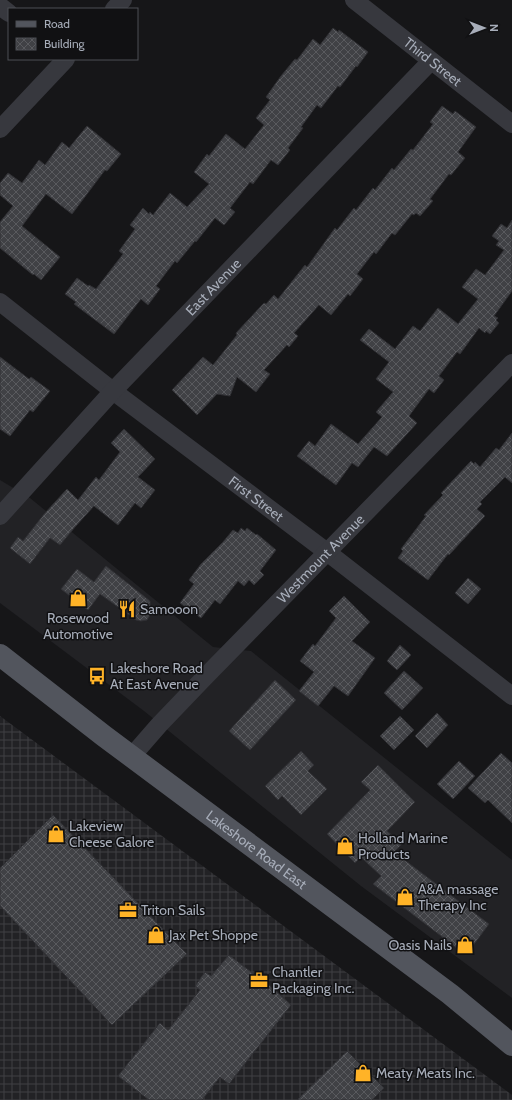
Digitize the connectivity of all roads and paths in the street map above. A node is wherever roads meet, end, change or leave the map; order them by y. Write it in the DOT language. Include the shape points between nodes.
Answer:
graph roads {
  1 [pos="123,0"];
  2 [pos="354,0"];
  3 [pos="0,6"];
  4 [pos="115,8"];
  5 [pos="8,12"];
  6 [pos="65,60"];
  7 [pos="431,61"];
  8 [pos="512,124"];
  9 [pos="0,129"];
  10 [pos="0,302"];
  11 [pos="512,363"];
  12 [pos="113,391"];
  13 [pos="0,516"];
  14 [pos="327,552"];
  15 [pos="0,655"];
  16 [pos="512,696"];
  17 [pos="132,756"];
  18 [pos="512,1045"];
  1 -- 4 [label="street"];
  2 -- 7 [label="street, Third Street"];
  3 -- 5 [label="street"];
  6 -- 9 [label="street"];
  7 -- 8 [label="street, Third Street"];
  7 -- 12 [label="street, East Avenue"];
  10 -- 12 [label="street, First Street"];
  11 -- 14 [label="street, Westmount Avenue"];
  12 -- 13 [label="street, East Avenue"];
  12 -- 14 [label="street, First Street"];
  14 -- 16 [label="street, First Street"];
  14 -- 17 [label="street, Westmount Avenue"];
  15 -- 17 [label="main road, Lakeshore Road East"];
  17 -- 18 [label="main road, Lakeshore Road East" via="450,994"];
}
